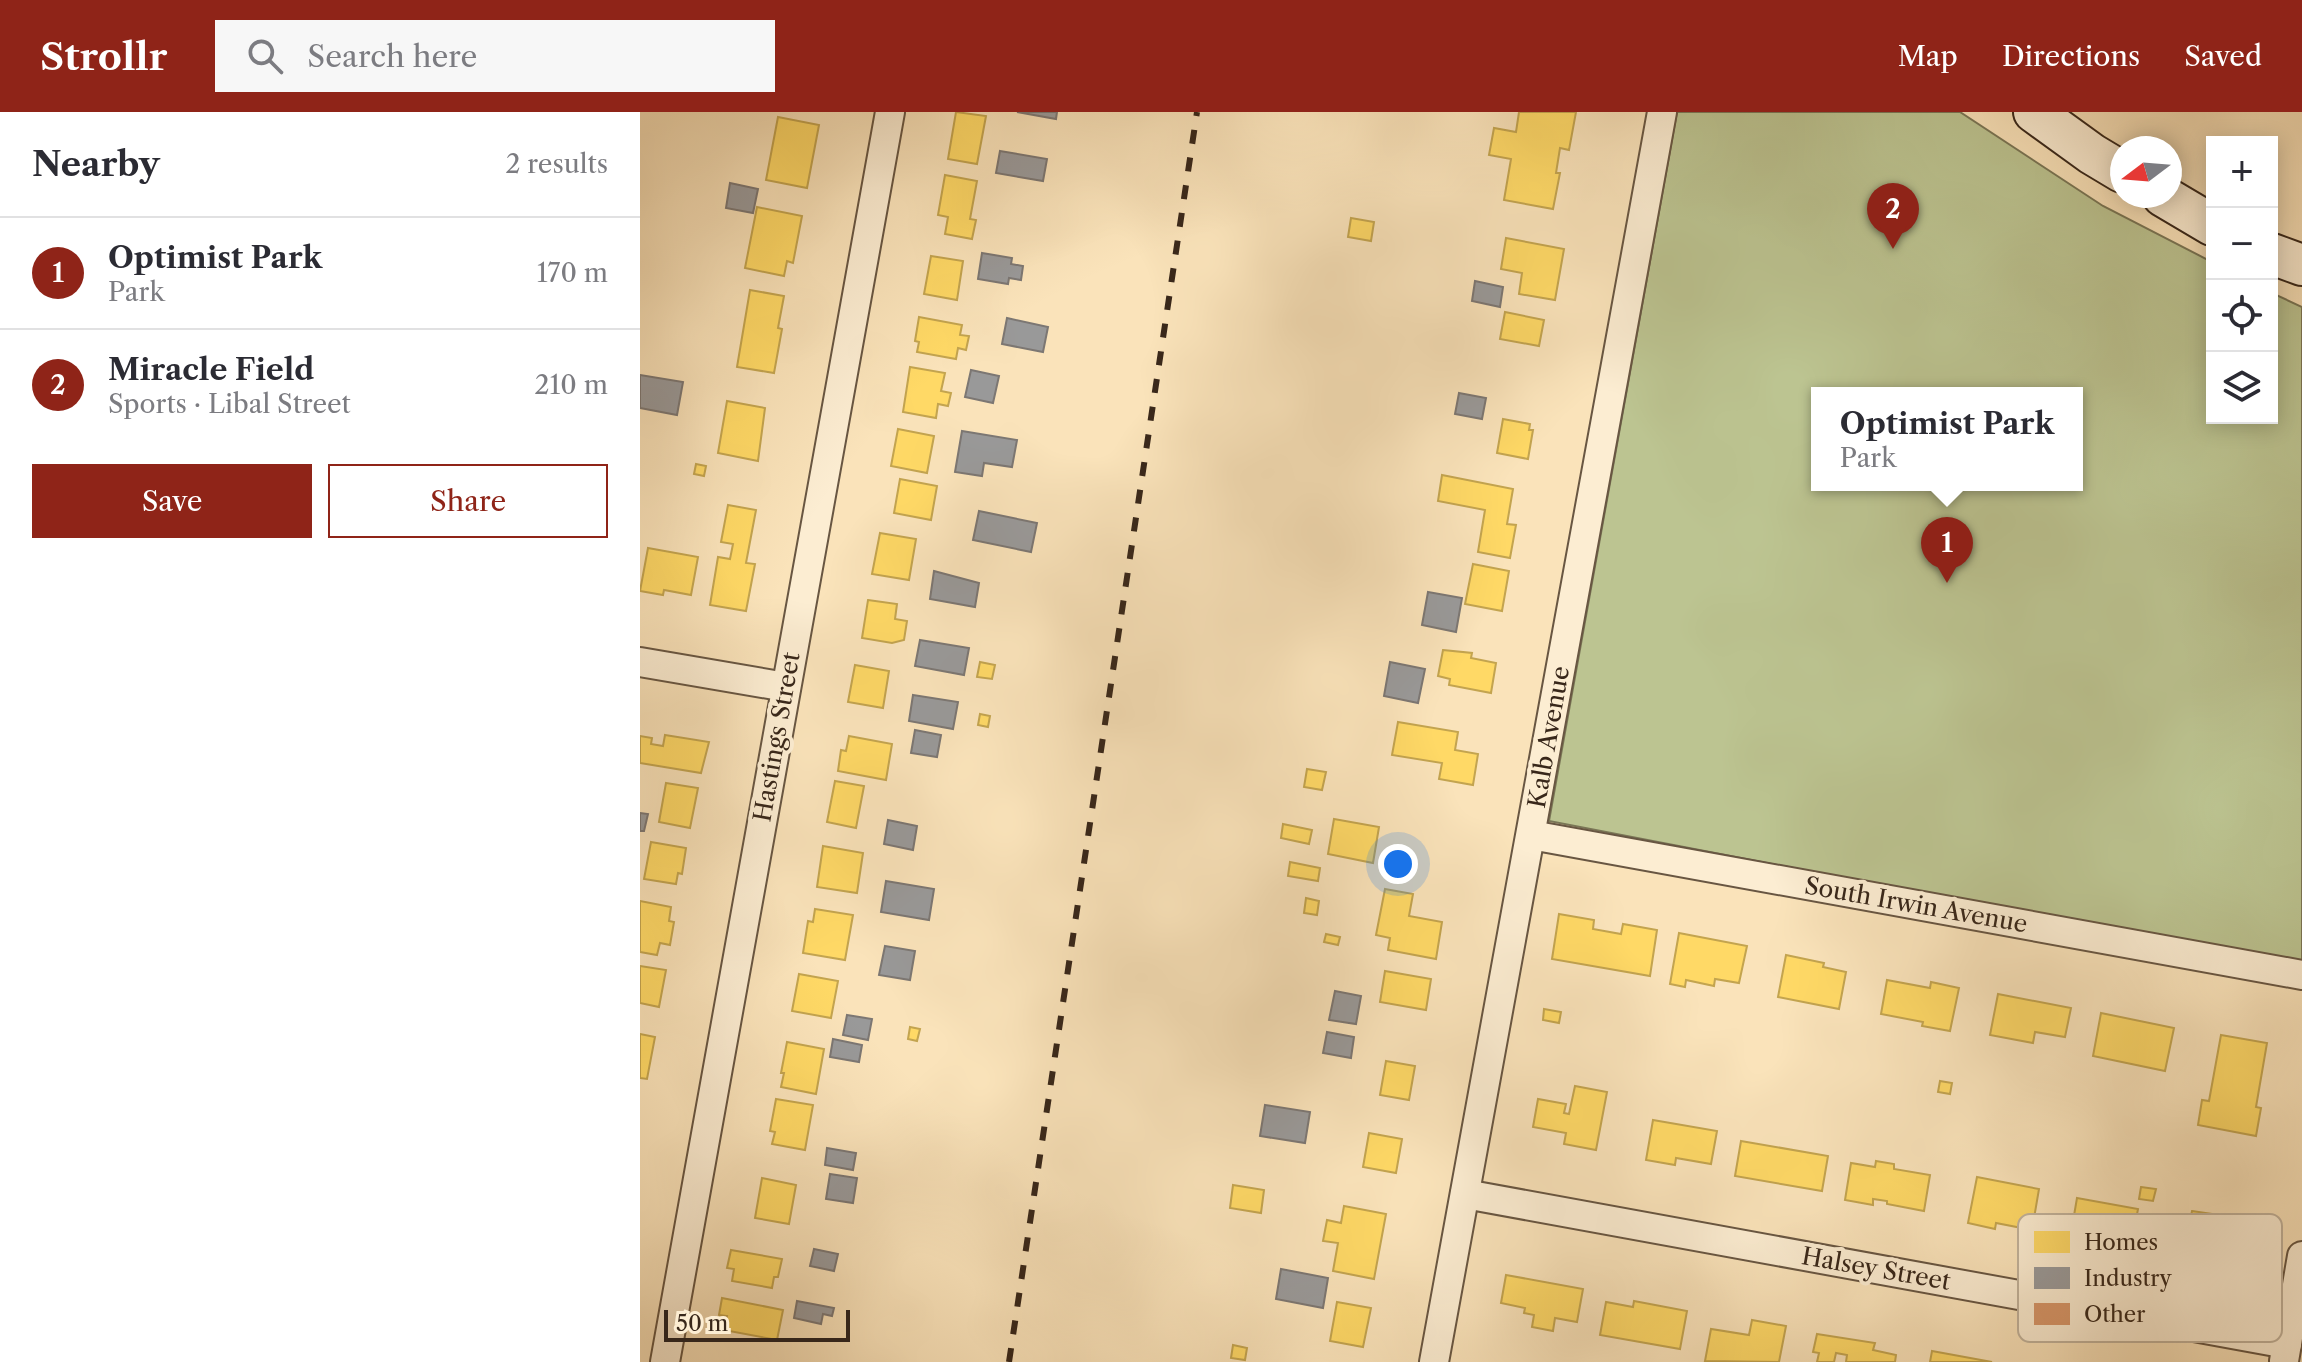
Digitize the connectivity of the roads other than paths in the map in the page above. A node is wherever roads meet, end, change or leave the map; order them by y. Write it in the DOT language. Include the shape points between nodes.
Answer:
graph roads {
  1 [pos="890,112"];
  2 [pos="1662,112"];
  3 [pos="2034,112"];
  4 [pos="2110,165"];
  5 [pos="2182,207"];
  6 [pos="2206,221"];
  7 [pos="2278,256"];
  8 [pos="2302,265"];
  9 [pos="640,662"];
  10 [pos="786,687"];
  11 [pos="1531,835"];
  12 [pos="2302,975"];
  13 [pos="1465,1194"];
  14 [pos="2302,1256"];
  15 [pos="2018,1301"];
  16 [pos="2228,1342"];
  17 [pos="2285,1353"];
  18 [pos="665,1362"];
  19 [pos="1434,1362"];
  1 -- 10 [label="street, Hastings Street"];
  2 -- 11 [label="street, Kalb Avenue"];
  3 -- 4 [label="street"];
  5 -- 6 [label="street"];
  7 -- 8 [label="street"];
  9 -- 10 [label="street"];
  10 -- 18 [label="street, Hastings Street"];
  11 -- 12 [label="street, South Irwin Avenue"];
  11 -- 13 [label="street, Kalb Avenue"];
  13 -- 15 [label="street, Halsey Street"];
  13 -- 19 [label="street, Kalb Avenue"];
  14 -- 17 [label="street"];
  16 -- 17 [label="street, Halsey Street"];
}
